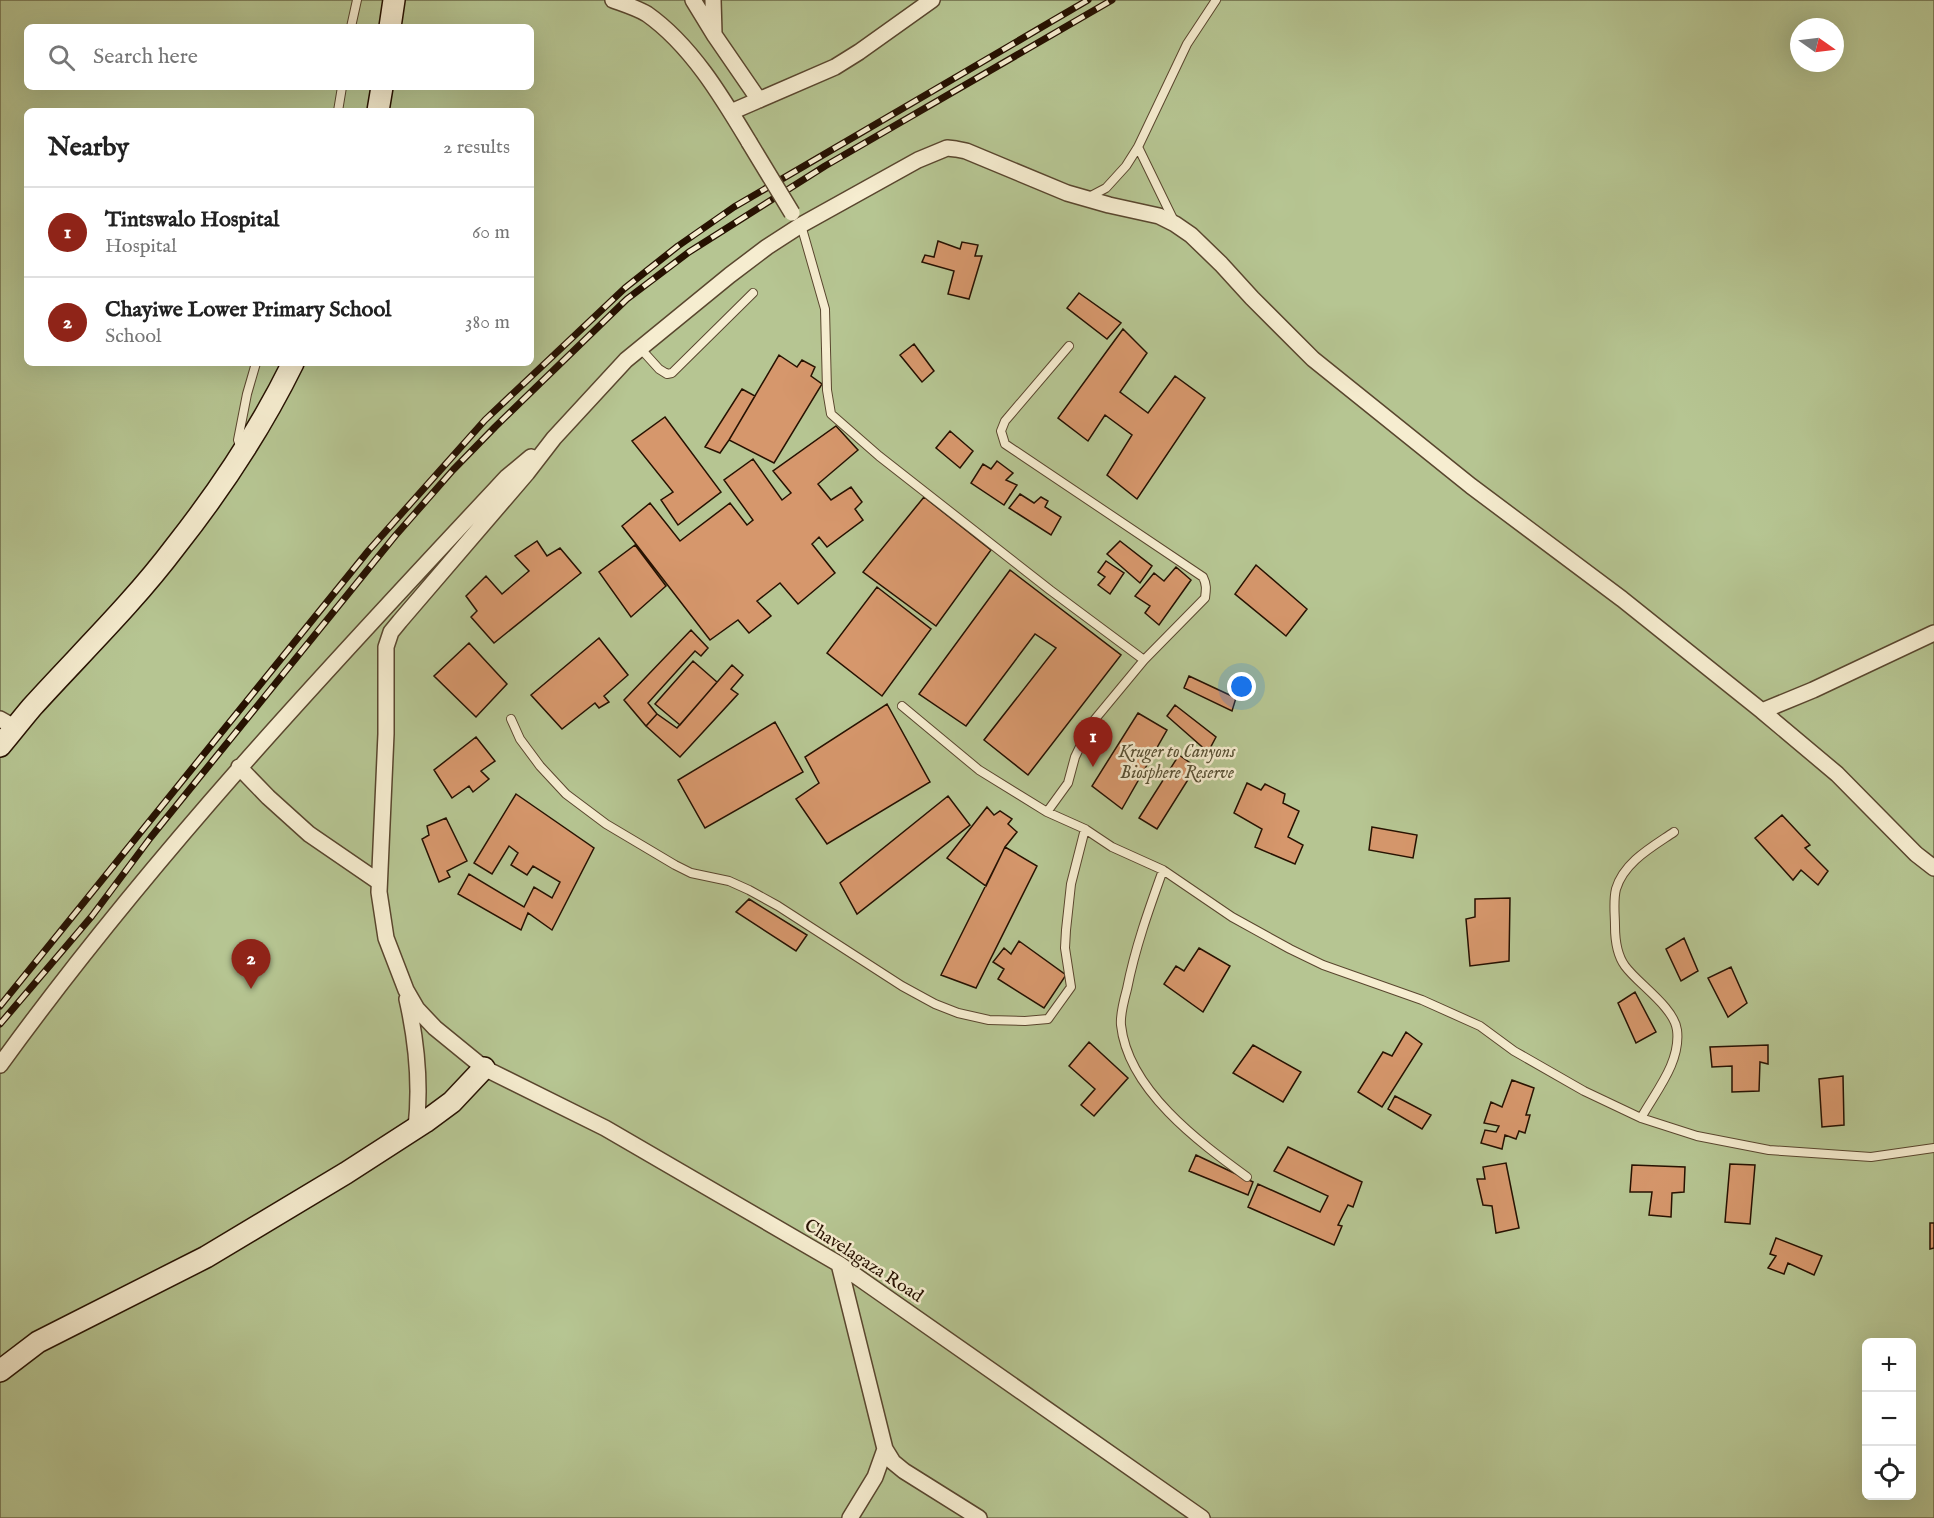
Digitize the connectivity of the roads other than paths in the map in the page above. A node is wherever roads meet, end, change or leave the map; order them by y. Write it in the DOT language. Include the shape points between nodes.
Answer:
graph roads {
  1 [pos="357,0"];
  2 [pos="394,0"];
  3 [pos="613,0"];
  4 [pos="693,0"];
  5 [pos="713,0"];
  6 [pos="932,0"];
  7 [pos="1216,0"];
  8 [pos="352,24"];
  9 [pos="390,24"];
  10 [pos="715,36"];
  11 [pos="342,90"];
  12 [pos="382,90"];
  13 [pos="759,100"];
  14 [pos="338,108"];
  15 [pos="378,108"];
  16 [pos="731,112"];
  17 [pos="1138,147"];
  18 [pos="1086,198"];
  19 [pos="796,219"];
  20 [pos="1175,224"];
  21 [pos="753,293"];
  22 [pos="1069,346"];
  23 [pos="640,348"];
  24 [pos="255,366"];
  25 [pos="292,366"];
  26 [pos="554,438"];
  27 [pos="241,454"];
  28 [pos="1934,633"];
  29 [pos="1144,660"];
  30 [pos="902,706"];
  31 [pos="1762,711"];
  32 [pos="511,719"];
  33 [pos="8,723"];
  34 [pos="0,746"];
  35 [pos="239,767"];
  36 [pos="1047,812"];
  37 [pos="1085,829"];
  38 [pos="1674,832"];
  39 [pos="1934,868"];
  40 [pos="1163,870"];
  41 [pos="379,882"];
  42 [pos="406,990"];
  43 [pos="0,1065"];
  44 [pos="484,1068"];
  45 [pos="1641,1118"];
  46 [pos="416,1128"];
  47 [pos="1934,1148"];
  48 [pos="1247,1177"];
  49 [pos="839,1264"];
  50 [pos="0,1371"];
  51 [pos="885,1449"];
  52 [pos="850,1518"];
  53 [pos="979,1518"];
  54 [pos="1202,1518"];
  1 -- 8 [label="lane"];
  2 -- 9 [label="street"];
  3 -- 16 [label="street" via="645,13 674,37"];
  4 -- 10 [label="street"];
  5 -- 10 [label="street"];
  6 -- 13 [label="street" via="835,67"];
  7 -- 17 [label="lane" via="1187,44"];
  10 -- 13 [label="street"];
  11 -- 14 [label="lane"];
  12 -- 15 [label="street"];
  13 -- 16 [label="street"];
  16 -- 19 [label="street, bridge"];
  17 -- 18 [label="lane" via="1106,188"];
  17 -- 20 [label="lane"];
  18 -- 19 [label="street" via="966,151 947,148"];
  18 -- 20 [label="street" via="1159,216"];
  19 -- 23 [label="street" via="767,247"];
  19 -- 29 [label="lane" via="825,309 831,414 879,456"];
  20 -- 31 [label="street" via="1221,264 1313,359"];
  21 -- 23 [label="lane" via="672,373 663,372"];
  22 -- 29 [label="lane" via="1005,421 1002,438 1005,444 1203,577 1204,598"];
  23 -- 26 [label="street"];
  24 -- 27 [label="lane" via="238,440"];
  25 -- 27 [label="street"];
  26 -- 35 [label="street" via="507,477"];
  26 -- 41 [label="street" via="391,633 386,647 387,734"];
  27 -- 33 [label="street" via="175,549 31,708"];
  28 -- 31 [label="street"];
  29 -- 36 [label="lane" via="1091,724 1068,783"];
  30 -- 36 [label="lane" via="979,770"];
  31 -- 39 [label="street" via="1837,774"];
  32 -- 37 [label="lane" via="540,766 566,794 606,824 691,873 729,881 768,900 935,1004 989,1020 1048,1019 1071,987 1066,930 1071,884"];
  33 -- 34 [label="street"];
  35 -- 41 [label="street" via="309,834"];
  35 -- 43 [label="street" via="154,866"];
  36 -- 37 [label="lane"];
  37 -- 40 [label="lane" via="1112,847"];
  38 -- 45 [label="lane" via="1630,865 1616,890 1615,938 1624,965 1668,1011 1676,1027 1675,1059"];
  40 -- 45 [label="lane" via="1290,950 1480,1026 1514,1051 1584,1091"];
  40 -- 48 [label="lane" via="1134,953 1121,1023 1127,1054 1167,1111 1197,1141"];
  41 -- 42 [label="street" via="386,938"];
  42 -- 44 [label="street, Chavelagaza Road" via="435,1028"];
  42 -- 46 [label="street" via="420,1090"];
  44 -- 46 [label="street" via="452,1102"];
  44 -- 49 [label="street, Chavelagaza Road" via="605,1128"];
  45 -- 47 [label="lane" via="1697,1136 1770,1150 1871,1157"];
  46 -- 50 [label="street" via="206,1257 38,1342"];
  49 -- 51 [label="street"];
  49 -- 54 [label="street, Chavelagaza Road"];
  51 -- 52 [label="street" via="875,1477"];
  51 -- 53 [label="street" via="904,1472"];
}
